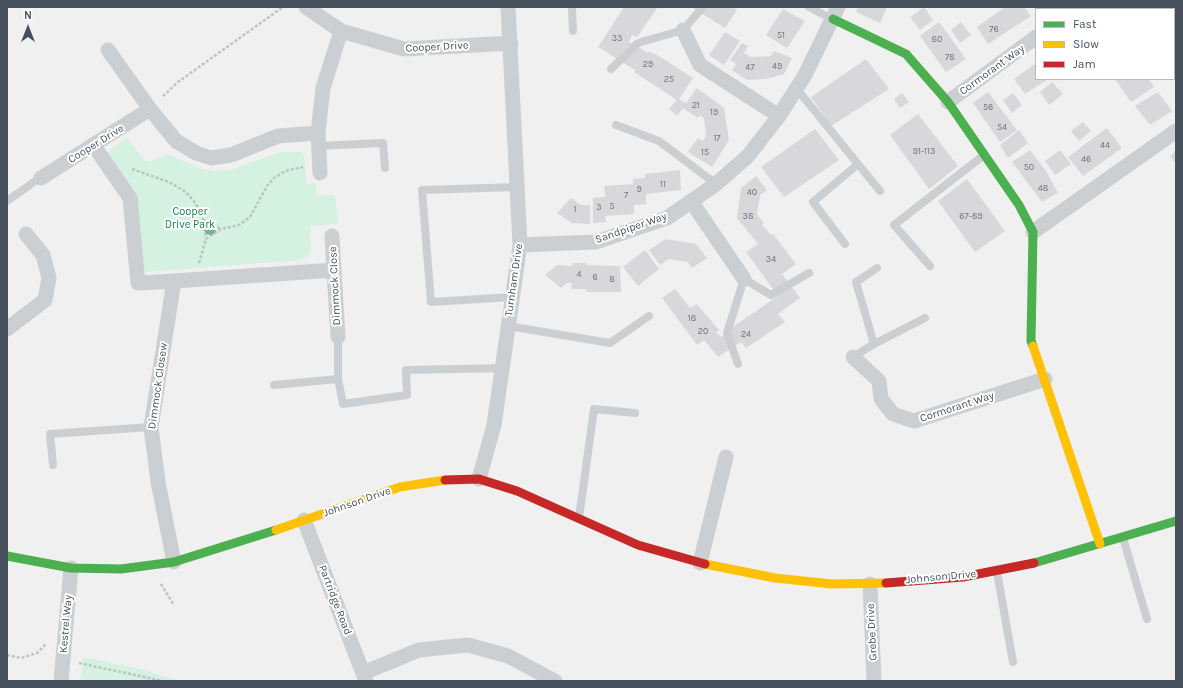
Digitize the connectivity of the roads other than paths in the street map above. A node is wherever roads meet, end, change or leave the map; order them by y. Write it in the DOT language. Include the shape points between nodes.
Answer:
graph roads {
  1 [pos="306,7"];
  2 [pos="508,7"];
  3 [pos="572,7"];
  4 [pos="703,7"];
  5 [pos="809,7"];
  6 [pos="835,13"];
  7 [pos="683,30"];
  8 [pos="342,31"];
  9 [pos="573,31"];
  10 [pos="1035,38"];
  11 [pos="511,43"];
  12 [pos="108,50"];
  13 [pos="612,69"];
  14 [pos="796,88"];
  15 [pos="948,102"];
  16 [pos="150,109"];
  17 [pos="778,116"];
  18 [pos="616,125"];
  19 [pos="1176,131"];
  20 [pos="319,140"];
  21 [pos="94,146"];
  22 [pos="985,155"];
  23 [pos="858,164"];
  24 [pos="385,168"];
  25 [pos="320,170"];
  26 [pos="38,180"];
  27 [pos="716,184"];
  28 [pos="518,186"];
  29 [pos="880,191"];
  30 [pos="7,201"];
  31 [pos="691,202"];
  32 [pos="1033,232"];
  33 [pos="26,234"];
  34 [pos="332,236"];
  35 [pos="844,244"];
  36 [pos="520,245"];
  37 [pos="930,266"];
  38 [pos="877,268"];
  39 [pos="334,270"];
  40 [pos="809,273"];
  41 [pos="744,279"];
  42 [pos="174,281"];
  43 [pos="512,297"];
  44 [pos="649,316"];
  45 [pos="926,318"];
  46 [pos="508,326"];
  47 [pos="7,329"];
  48 [pos="338,337"];
  49 [pos="874,344"];
  50 [pos="852,357"];
  51 [pos="738,364"];
  52 [pos="504,368"];
  53 [pos="338,378"];
  54 [pos="1045,378"];
  55 [pos="274,385"];
  56 [pos="635,413"];
  57 [pos="151,427"];
  58 [pos="726,457"];
  59 [pos="53,465"];
  60 [pos="479,478"];
  61 [pos="579,518"];
  62 [pos="304,520"];
  63 [pos="1176,521"];
  64 [pos="1122,537"];
  65 [pos="1100,544"];
  66 [pos="7,556"];
  67 [pos="174,562"];
  68 [pos="700,563"];
  69 [pos="71,568"];
  70 [pos="997,571"];
  71 [pos="870,584"];
  72 [pos="1147,619"];
  73 [pos="1013,662"];
  74 [pos="61,672"];
  75 [pos="364,677"];
  76 [pos="550,680"];
  77 [pos="874,681"];
  1 -- 8 [label="street, Cooper Drive"];
  2 -- 11 [label="street, Turnham Drive"];
  3 -- 9 [label="lane"];
  4 -- 7 [label="lane"];
  5 -- 6 [label="lane"];
  6 -- 14 [label="street, Sandpiper Way"];
  6 -- 15 [label="street, Cormorant Way" via="906,54"];
  7 -- 13 [label="lane" via="638,43"];
  7 -- 17 [label="street" via="700,65"];
  8 -- 11 [label="street, Cooper Drive" via="404,49"];
  8 -- 20 [label="street" via="323,88"];
  10 -- 15 [label="street, Cormorant Way"];
  11 -- 28 [label="street, Turnham Drive"];
  12 -- 16 [label="street"];
  14 -- 17 [label="street, Sandpiper Way"];
  14 -- 23 [label="lane"];
  15 -- 22 [label="street, Cormorant Way"];
  16 -- 20 [label="street" via="176,141 196,153 211,158 231,155 278,136"];
  16 -- 21 [label="street, Cooper Drive"];
  17 -- 27 [label="street, Sandpiper Way" via="748,156"];
  18 -- 27 [label="lane" via="659,141"];
  19 -- 32 [label="street"];
  20 -- 24 [label="lane" via="383,143"];
  20 -- 25 [label="street"];
  21 -- 26 [label="street, Cooper Drive"];
  21 -- 42 [label="street" via="130,198 138,283"];
  22 -- 32 [label="street, Cormorant Way" via="1019,205"];
  22 -- 37 [label="lane" via="894,225"];
  23 -- 29 [label="lane"];
  23 -- 35 [label="lane" via="813,202"];
  26 -- 30 [label="lane"];
  27 -- 31 [label="street, Sandpiper Way"];
  28 -- 36 [label="street, Turnham Drive"];
  28 -- 43 [label="lane" via="422,190 432,302"];
  31 -- 36 [label="street, Sandpiper Way" via="667,218 596,242"];
  31 -- 41 [label="street"];
  32 -- 54 [label="street, Cormorant Way" via="1031,341"];
  33 -- 47 [label="street" via="42,255 49,278 45,300"];
  34 -- 39 [label="street, Dimmock Close"];
  36 -- 43 [label="street, Turnham Drive"];
  38 -- 49 [label="lane" via="856,282"];
  39 -- 42 [label="street"];
  39 -- 48 [label="street, Dimmock Close"];
  40 -- 41 [label="lane" via="771,295"];
  41 -- 51 [label="lane" via="727,333"];
  42 -- 57 [label="street, Dimmock Closew"];
  43 -- 46 [label="street, Turnham Drive"];
  44 -- 46 [label="lane" via="610,343"];
  45 -- 49 [label="lane"];
  46 -- 52 [label="street, Turnham Drive"];
  48 -- 53 [label="lane"];
  49 -- 50 [label="lane"];
  50 -- 54 [label="street, Cormorant Way" via="879,380 882,400 893,414 914,421"];
  52 -- 53 [label="lane" via="406,370 407,395 343,404"];
  52 -- 60 [label="street, Turnham Drive" via="494,425"];
  53 -- 55 [label="lane"];
  54 -- 65 [label="street, Cormorant Way"];
  56 -- 61 [label="lane" via="594,409"];
  57 -- 59 [label="lane" via="50,434"];
  57 -- 67 [label="street, Dimmock Closew" via="158,482"];
  58 -- 68 [label="street"];
  60 -- 61 [label="street, Johnson Drive" via="517,491"];
  60 -- 62 [label="street, Johnson Drive" via="433,481 400,487"];
  61 -- 68 [label="street, Johnson Drive" via="638,545"];
  62 -- 67 [label="street, Johnson Drive"];
  62 -- 75 [label="street, Partridge Road"];
  63 -- 64 [label="street, Johnson Drive"];
  64 -- 65 [label="street, Johnson Drive"];
  64 -- 72 [label="lane"];
  65 -- 70 [label="street, Johnson Drive" via="1021,567"];
  66 -- 69 [label="street, Johnson Drive"];
  67 -- 69 [label="street, Johnson Drive" via="121,569"];
  68 -- 71 [label="street, Johnson Drive" via="775,578 832,584"];
  69 -- 74 [label="street, Kestrel Way"];
  70 -- 71 [label="street, Johnson Drive" via="963,577"];
  70 -- 73 [label="lane"];
  71 -- 77 [label="street, Grebe Drive"];
  75 -- 76 [label="street" via="418,650 468,645 508,656"];
}
